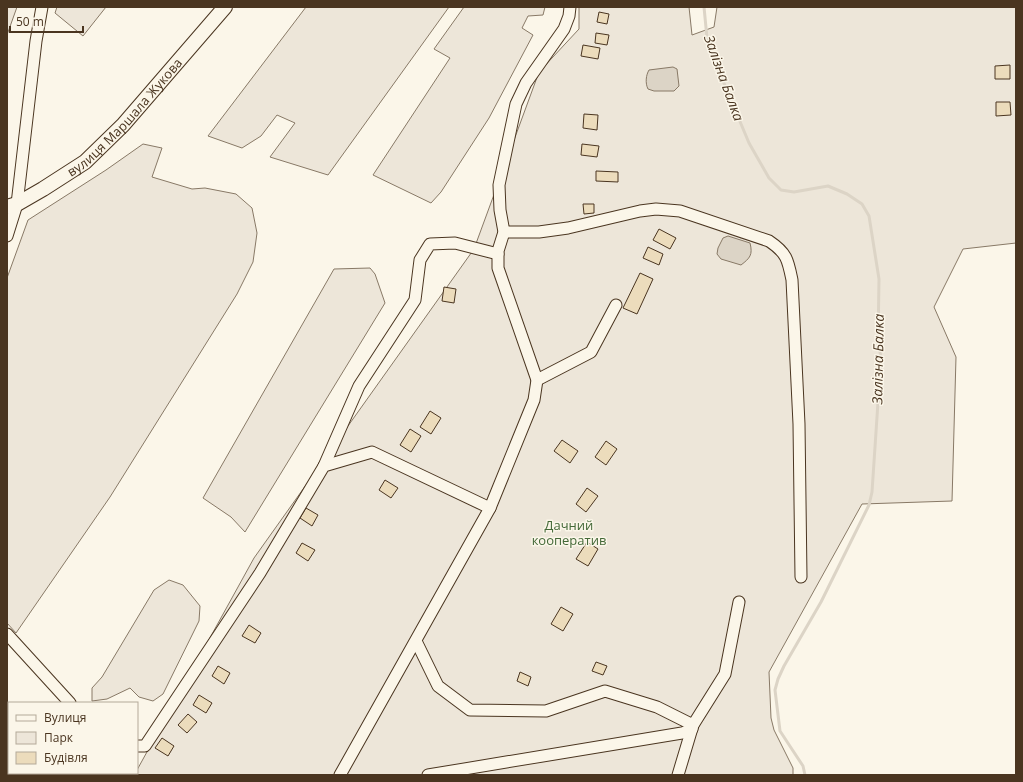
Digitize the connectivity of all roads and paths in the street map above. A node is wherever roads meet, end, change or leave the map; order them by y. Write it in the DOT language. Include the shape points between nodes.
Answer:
graph roads {
  1 [pos="42,7"];
  2 [pos="225,7"];
  3 [pos="570,7"];
  4 [pos="12,206"];
  5 [pos="504,232"];
  6 [pos="7,236"];
  7 [pos="498,254"];
  8 [pos="616,305"];
  9 [pos="537,380"];
  10 [pos="324,466"];
  11 [pos="490,508"];
  12 [pos="801,577"];
  13 [pos="739,602"];
  14 [pos="7,634"];
  15 [pos="416,641"];
  16 [pos="69,702"];
  17 [pos="693,727"];
  18 [pos="138,746"];
  19 [pos="340,775"];
  20 [pos="428,775"];
  21 [pos="678,775"];
  1 -- 4 [label="street"];
  2 -- 4 [label="main road, вулиця Маршала Жукова" via="123,125 85,162"];
  3 -- 5 [label="street" via="564,29 526,83 516,104 499,185"];
  4 -- 6 [label="street"];
  5 -- 7 [label="street"];
  5 -- 12 [label="street" via="539,232 568,228 656,209 680,211 769,241 780,248 789,265 792,280 799,424"];
  7 -- 9 [label="street" via="498,268 503,285"];
  7 -- 10 [label="street" via="455,243 430,244 420,260 416,300 359,386"];
  8 -- 9 [label="street" via="591,352"];
  9 -- 11 [label="street" via="534,400"];
  10 -- 11 [label="street" via="372,452"];
  10 -- 18 [label="street" via="260,573 144,746"];
  11 -- 15 [label="street"];
  13 -- 17 [label="street" via="725,674"];
  14 -- 16 [label="street"];
  15 -- 17 [label="street" via="438,686 470,710 546,711 605,691 657,707"];
  15 -- 19 [label="street"];
  17 -- 20 [label="street" via="674,734"];
  17 -- 21 [label="street"];
}
